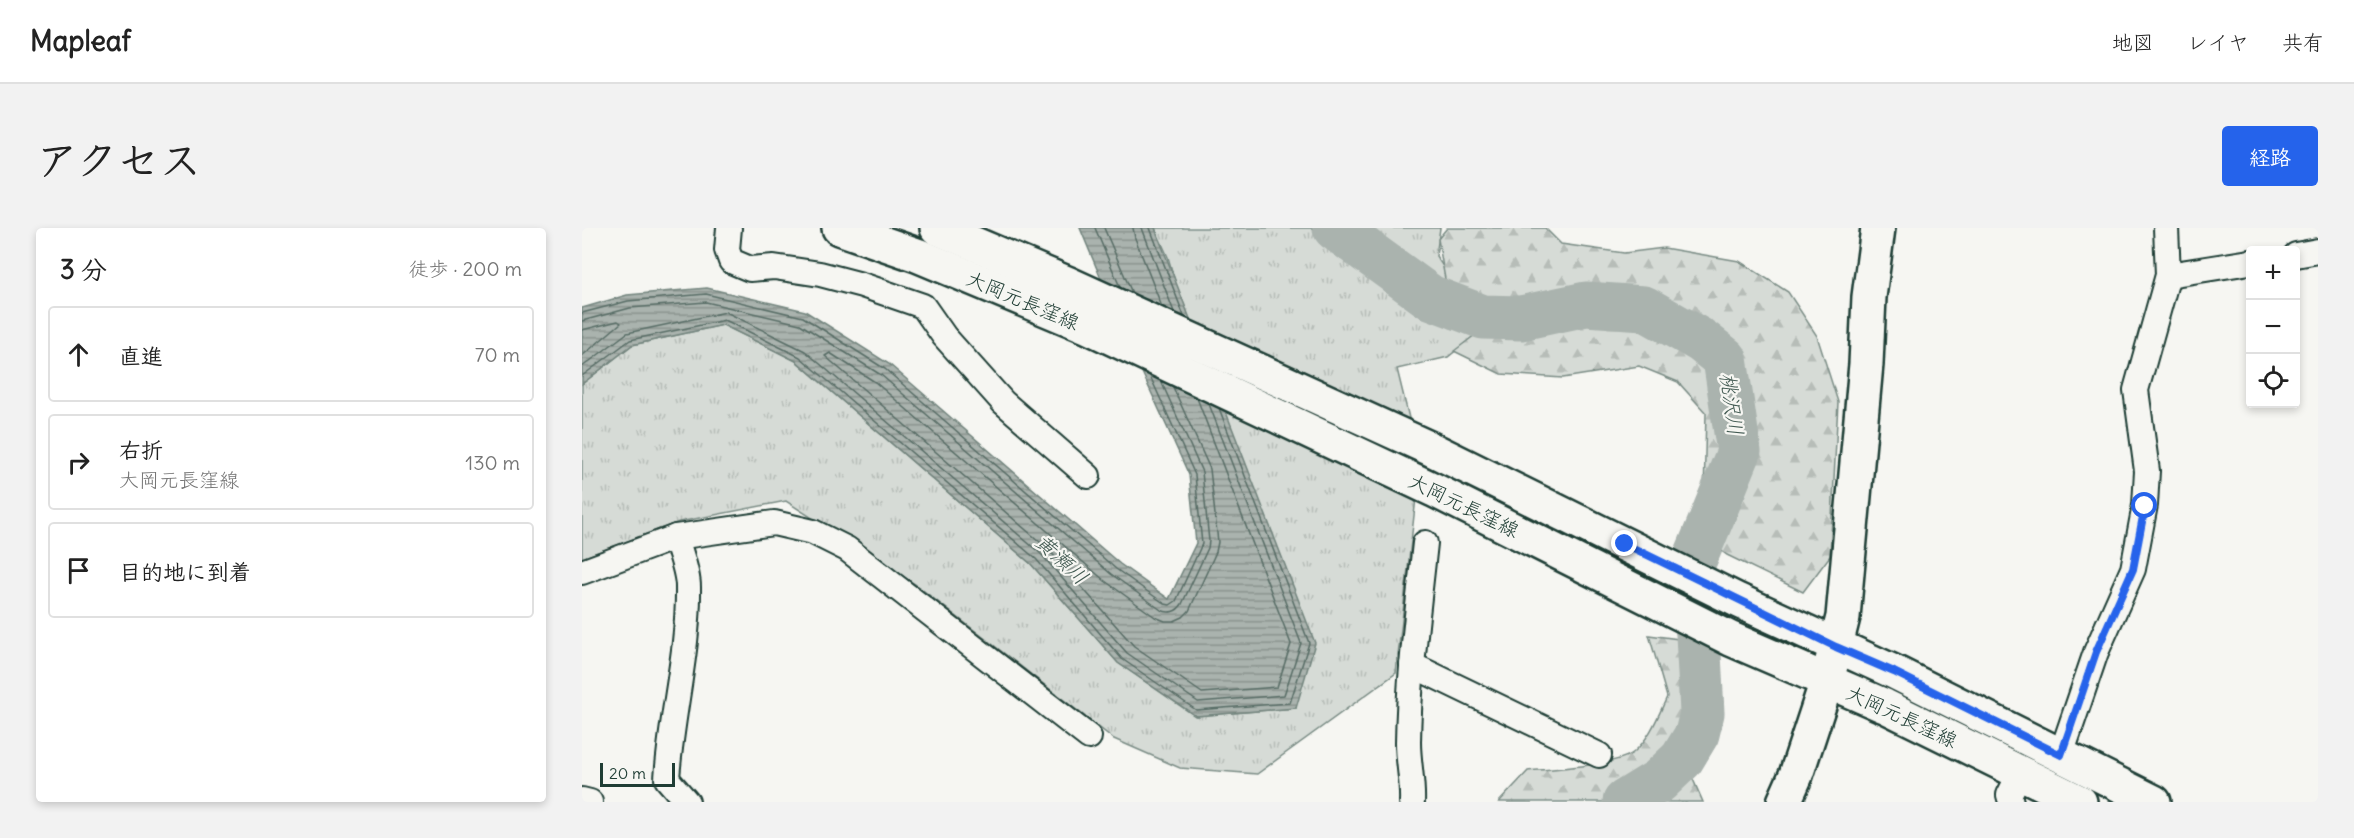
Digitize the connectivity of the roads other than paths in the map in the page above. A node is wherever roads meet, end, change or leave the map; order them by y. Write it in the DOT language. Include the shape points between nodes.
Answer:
graph roads {
  1 [pos="729,228"];
  2 [pos="839,228"];
  3 [pos="937,228"];
  4 [pos="1878,228"];
  5 [pos="2166,228"];
  6 [pos="2318,251"];
  7 [pos="2300,254"];
  8 [pos="2246,263"];
  9 [pos="2168,276"];
  10 [pos="1088,476"];
  11 [pos="676,537"];
  12 [pos="1425,543"];
  13 [pos="582,572"];
  14 [pos="1836,647"];
  15 [pos="1412,665"];
  16 [pos="1827,681"];
  17 [pos="1089,737"];
  18 [pos="1599,755"];
  19 [pos="2061,755"];
  20 [pos="2016,787"];
  21 [pos="582,800"];
  22 [pos="590,802"];
  23 [pos="687,802"];
  24 [pos="1412,802"];
  25 [pos="1784,802"];
  26 [pos="2080,802"];
  27 [pos="2154,802"];
  1 -- 10 [label="street" via="727,250 731,261 750,269 774,267 820,274 923,306 944,336 1003,402"];
  2 -- 16 [label="main road, 大岡元長窪線" via="916,255 1089,327 1434,490 1731,639"];
  3 -- 14 [label="main road, 大岡元長窪線" via="1429,448"];
  4 -- 14 [label="main road" via="1843,617"];
  5 -- 9 [label="street"];
  6 -- 7 [label="street"];
  8 -- 9 [label="street"];
  9 -- 19 [label="street" via="2136,390 2147,471 2133,569 2096,652"];
  11 -- 13 [label="street"];
  11 -- 17 [label="street" via="774,523 813,532 847,549"];
  11 -- 23 [label="street" via="688,584 667,779"];
  12 -- 15 [label="street"];
  14 -- 16 [label="main road"];
  14 -- 19 [label="main road, 大岡元長窪線"];
  15 -- 18 [label="street"];
  15 -- 24 [label="street" via="1408,745"];
  16 -- 20 [label="main road, 大岡元長窪線" via="1885,706"];
  16 -- 25 [label="main road"];
  19 -- 27 [label="main road, 大岡元長窪線"];
  20 -- 26 [label="main road, 大岡元長窪線"];
  21 -- 22 [label="street"];
}
